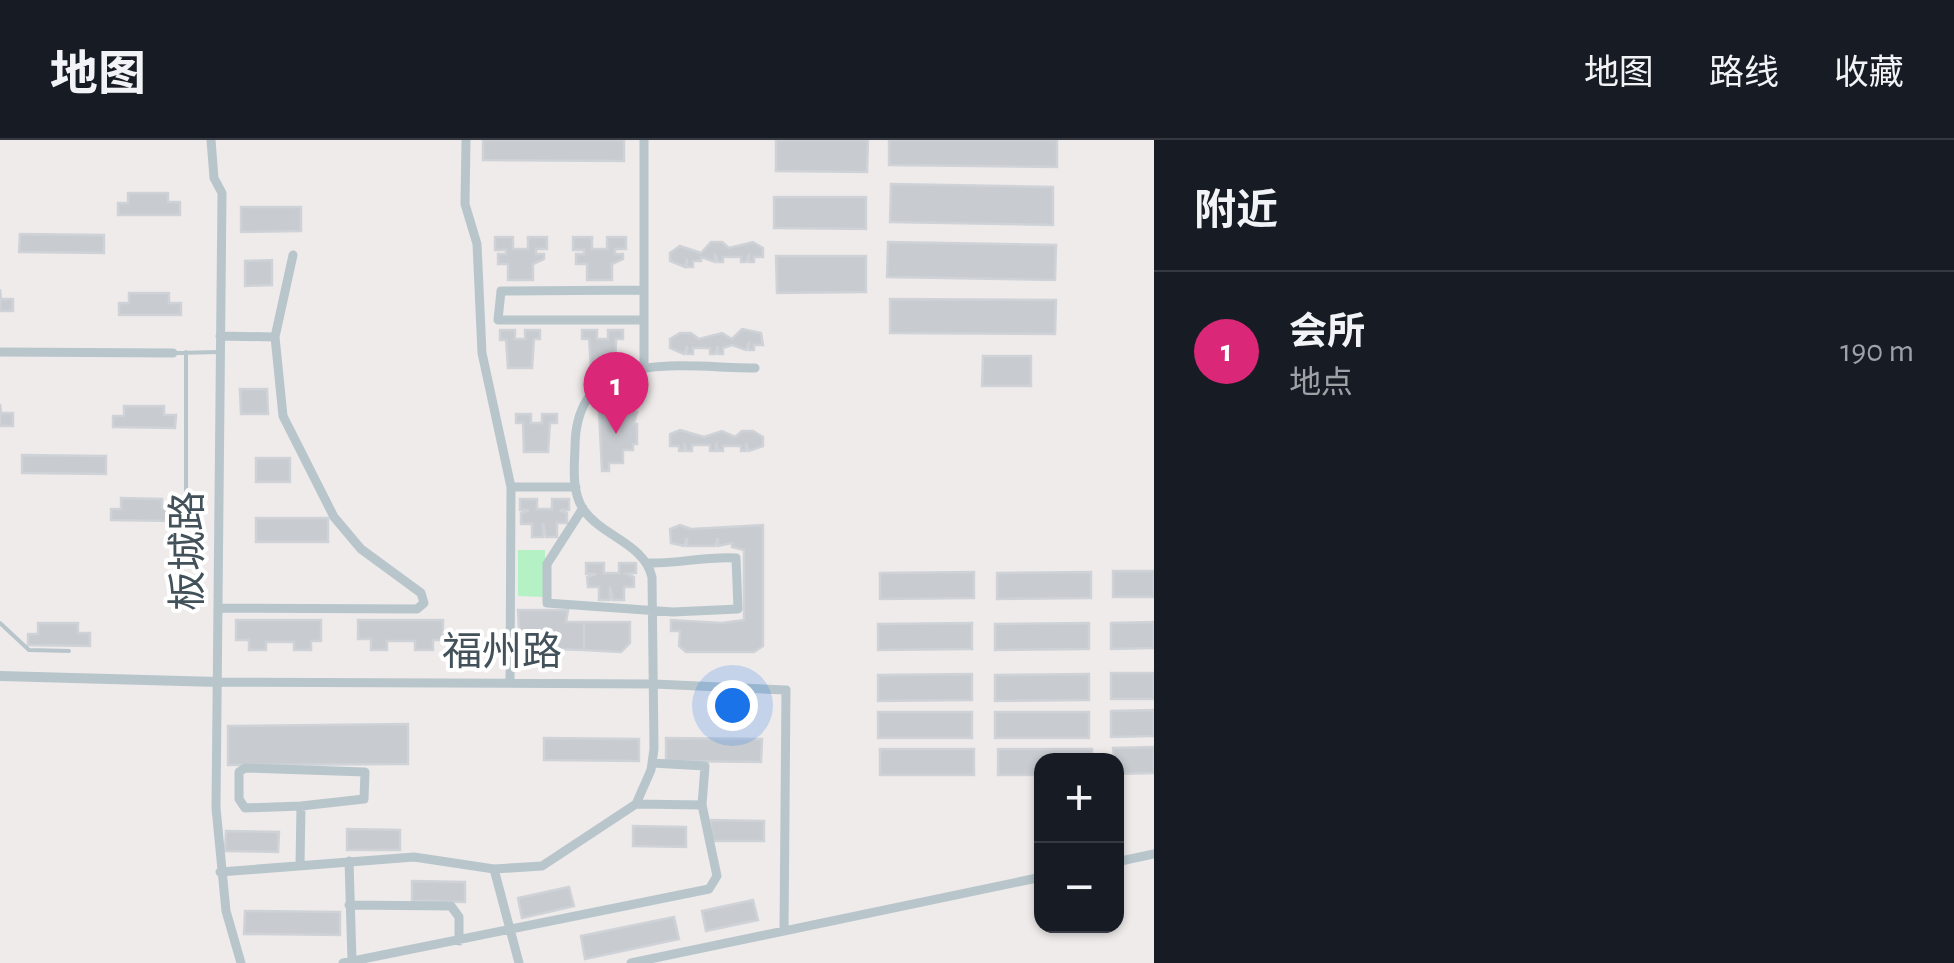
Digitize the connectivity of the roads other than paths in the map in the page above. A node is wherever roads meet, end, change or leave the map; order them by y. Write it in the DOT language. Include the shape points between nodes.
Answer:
graph roads {
  1 [pos="211,140"];
  2 [pos="466,140"];
  3 [pos="644,140"];
  4 [pos="293,254"];
  5 [pos="644,290"];
  6 [pos="478,320"];
  7 [pos="498,320"];
  8 [pos="644,320"];
  9 [pos="220,336"];
  10 [pos="276,337"];
  11 [pos="0,352"];
  12 [pos="186,352"];
  13 [pos="220,352"];
  14 [pos="173,353"];
  15 [pos="644,368"];
  16 [pos="755,368"];
  17 [pos="576,487"];
  18 [pos="510,488"];
  19 [pos="582,508"];
  20 [pos="186,538"];
  21 [pos="648,564"];
  22 [pos="219,608"];
  23 [pos="654,611"];
  24 [pos="0,623"];
  25 [pos="69,651"];
  26 [pos="0,676"];
  27 [pos="218,682"];
  28 [pos="510,683"];
  29 [pos="654,684"];
  30 [pos="652,763"];
  31 [pos="636,804"];
  32 [pos="702,805"];
  33 [pos="301,806"];
  34 [pos="1154,854"];
  35 [pos="349,860"];
  36 [pos="1124,860"];
  37 [pos="300,865"];
  38 [pos="494,869"];
  39 [pos="220,872"];
  40 [pos="1034,880"];
  41 [pos="349,905"];
  42 [pos="510,930"];
  43 [pos="784,931"];
  44 [pos="459,940"];
  45 [pos="347,962"];
  46 [pos="241,963"];
  47 [pos="519,963"];
  48 [pos="631,963"];
  1 -- 9 [label="street, 板城路" via="222,193"];
  2 -- 6 [label="street" via="465,204 477,244"];
  3 -- 5 [label="street"];
  4 -- 10 [label="street"];
  5 -- 7 [label="street" via="501,291"];
  5 -- 8 [label="street"];
  6 -- 7 [label="street"];
  6 -- 18 [label="street"];
  7 -- 8 [label="street"];
  8 -- 15 [label="street"];
  9 -- 10 [label="street"];
  9 -- 13 [label="street, 板城路"];
  10 -- 22 [label="street" via="283,416 334,516 361,549 421,593 424,603 417,609"];
  11 -- 14 [label="street"];
  12 -- 13 [label="lane"];
  12 -- 14 [label="lane"];
  12 -- 20 [label="lane"];
  13 -- 22 [label="street, 板城路"];
  15 -- 16 [label="street"];
  15 -- 17 [label="street" via="612,376 582,402 574,432"];
  17 -- 18 [label="street"];
  17 -- 19 [label="street"];
  18 -- 28 [label="street"];
  19 -- 21 [label="street"];
  19 -- 23 [label="street" via="546,564 547,603"];
  21 -- 23 [label="street"];
  21 -- 23 [label="street" via="738,560 736,610"];
  22 -- 27 [label="street, 板城路"];
  23 -- 29 [label="street"];
  24 -- 25 [label="lane" via="29,650"];
  26 -- 27 [label="street"];
  27 -- 28 [label="street, 福州路"];
  27 -- 39 [label="street, 板城路"];
  28 -- 29 [label="street, 福州路"];
  29 -- 30 [label="street"];
  29 -- 43 [label="street, 福州路" via="786,690"];
  30 -- 31 [label="street"];
  30 -- 32 [label="street" via="705,766"];
  31 -- 32 [label="street"];
  31 -- 38 [label="street" via="542,866"];
  32 -- 42 [label="street" via="717,876 709,889"];
  33 -- 33 [label="street" via="364,798 364,772 240,772 245,808"];
  33 -- 37 [label="street"];
  34 -- 36 [label="street"];
  35 -- 37 [label="street"];
  35 -- 38 [label="street" via="414,857"];
  35 -- 41 [label="street"];
  37 -- 39 [label="street"];
  38 -- 42 [label="street"];
  39 -- 46 [label="street, 板城路"];
  40 -- 43 [label="street"];
  41 -- 44 [label="street" via="452,906"];
  41 -- 45 [label="street"];
  42 -- 44 [label="street"];
  42 -- 47 [label="street"];
  43 -- 48 [label="street"];
  44 -- 45 [label="street"];
}
